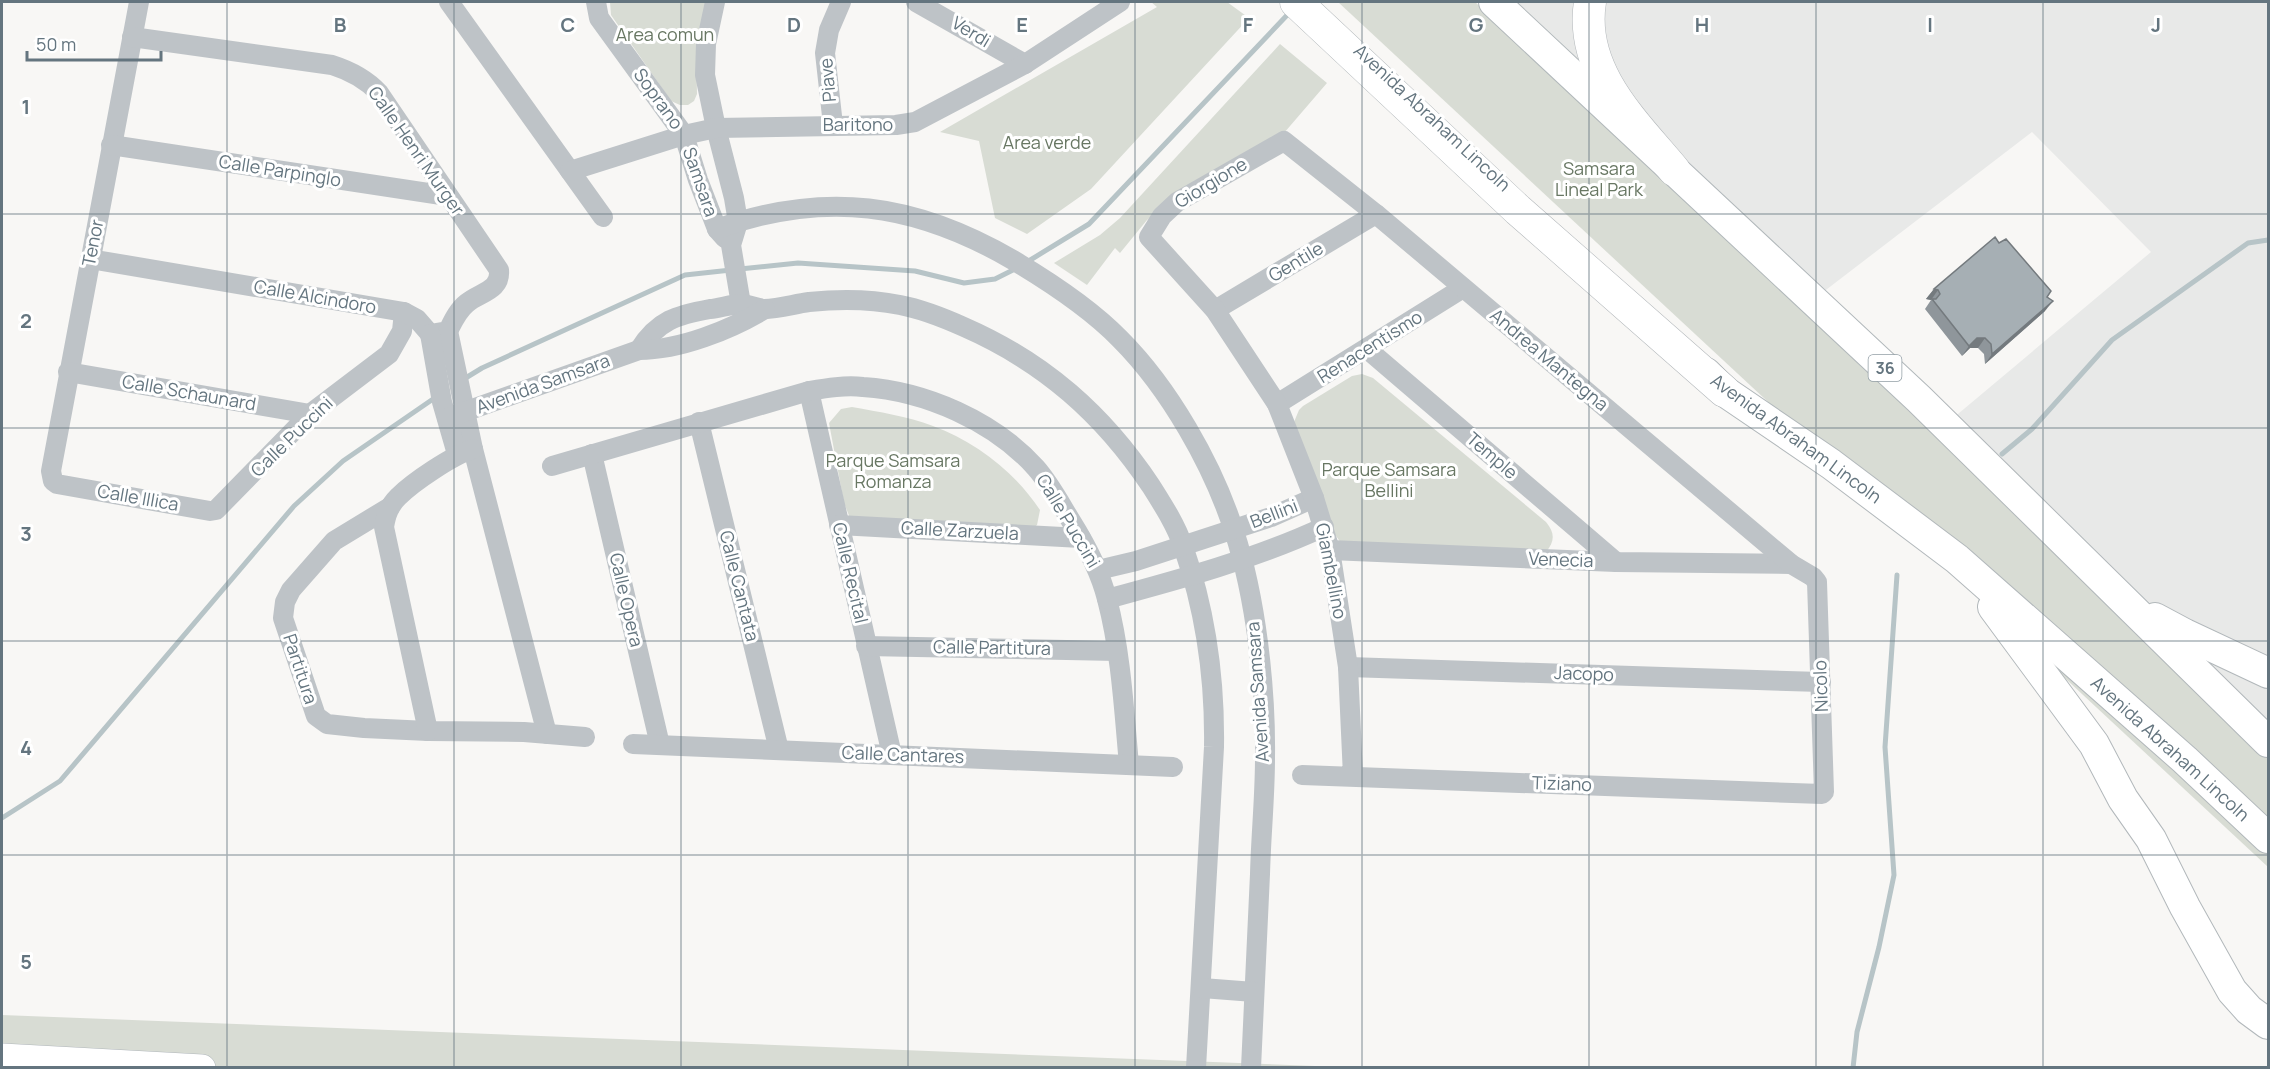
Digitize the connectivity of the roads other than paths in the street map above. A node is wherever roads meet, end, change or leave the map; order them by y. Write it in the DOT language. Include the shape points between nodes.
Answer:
graph roads {
  1 [pos="139,2"];
  2 [pos="449,2"];
  3 [pos="596,2"];
  4 [pos="715,2"];
  5 [pos="841,2"];
  6 [pos="916,2"];
  7 [pos="1119,2"];
  8 [pos="1296,2"];
  9 [pos="1494,2"];
  10 [pos="1590,2"];
  11 [pos="1320,12"];
  12 [pos="132,37"];
  13 [pos="1025,64"];
  14 [pos="833,125"];
  15 [pos="716,128"];
  16 [pos="684,135"];
  17 [pos="1286,141"];
  18 [pos="111,145"];
  19 [pos="570,171"];
  20 [pos="1674,171"];
  21 [pos="448,196"];
  22 [pos="1376,214"];
  23 [pos="603,217"];
  24 [pos="738,222"];
  25 [pos="717,229"];
  26 [pos="1149,238"];
  27 [pos="731,245"];
  28 [pos="90,259"];
  29 [pos="1463,288"];
  30 [pos="1215,310"];
  31 [pos="404,312"];
  32 [pos="743,313"];
  33 [pos="439,333"];
  34 [pos="1367,349"];
  35 [pos="639,350"];
  36 [pos="68,372"];
  37 [pos="809,391"];
  38 [pos="1724,391"];
  39 [pos="464,403"];
  40 [pos="1277,404"];
  41 [pos="445,410"];
  42 [pos="310,414"];
  43 [pos="699,422"];
  44 [pos="465,451"];
  45 [pos="592,454"];
  46 [pos="552,466"];
  47 [pos="57,484"];
  48 [pos="1314,498"];
  49 [pos="390,507"];
  50 [pos="219,509"];
  51 [pos="839,525"];
  52 [pos="1324,527"];
  53 [pos="1234,528"];
  54 [pos="1082,538"];
  55 [pos="1183,546"];
  56 [pos="1330,550"];
  57 [pos="1957,559"];
  58 [pos="1243,560"];
  59 [pos="1616,562"];
  60 [pos="1791,564"];
  61 [pos="1098,570"];
  62 [pos="1191,574"];
  63 [pos="1813,577"];
  64 [pos="2121,598"];
  65 [pos="1107,599"];
  66 [pos="866,646"];
  67 [pos="1117,651"];
  68 [pos="1348,667"];
  69 [pos="2268,673"];
  70 [pos="1821,682"];
  71 [pos="428,731"];
  72 [pos="547,734"];
  73 [pos="585,737"];
  74 [pos="2268,742"];
  75 [pos="633,744"];
  76 [pos="660,745"];
  77 [pos="779,750"];
  78 [pos="892,755"];
  79 [pos="1130,765"];
  80 [pos="1173,767"];
  81 [pos="1302,775"];
  82 [pos="1353,776"];
  83 [pos="1822,794"];
  84 [pos="2268,838"];
  85 [pos="1202,988"];
  86 [pos="1254,992"];
  87 [pos="2268,1024"];
  88 [pos="2,1057"];
  89 [pos="202,1068"];
  90 [pos="1196,1068"];
  91 [pos="1251,1068"];
  1 -- 12 [label="street, Tenor"];
  2 -- 19 [label="street"];
  3 -- 16 [label="street, Soprano" via="599,18"];
  4 -- 15 [label="street, Samsara" via="705,44 705,75"];
  5 -- 14 [label="street, Piave" via="825,52"];
  6 -- 13 [label="street, Verdi"];
  7 -- 13 [label="street, Baritono"];
  8 -- 38 [label="highway" via="1518,210"];
  9 -- 20 [label="main road, 36"];
  10 -- 20 [label="highway" via="1591,47 1605,81 1614,99"];
  11 -- 38 [label="main road, Avenida Abraham Lincoln"];
  12 -- 18 [label="street, Tenor"];
  12 -- 21 [label="street, Calle Henri Murger" via="332,65 351,72 379,93"];
  13 -- 14 [label="street, Baritono" via="915,122"];
  14 -- 15 [label="street, Baritono"];
  15 -- 16 [label="street, Baritono"];
  15 -- 24 [label="street, Samsara"];
  16 -- 19 [label="street, Baritono"];
  16 -- 25 [label="street, Samsara"];
  17 -- 22 [label="street, Andrea Mantegna"];
  17 -- 26 [label="street, Giorgione" via="1177,202 1162,216"];
  18 -- 21 [label="street, Calle Parpinglo"];
  18 -- 28 [label="street, Tenor"];
  19 -- 23 [label="street"];
  20 -- 64 [label="main road, 36" via="1919,399"];
  21 -- 33 [label="street, Calle Henri Murger" via="499,270 499,277 496,285 462,308"];
  22 -- 29 [label="street, Andrea Mantegna"];
  22 -- 30 [label="street, Gentile"];
  24 -- 25 [label="street, Avenida Samsara"];
  24 -- 27 [label="street"];
  24 -- 53 [label="street, Avenida Samsara" via="813,207 889,211 963,233 1017,263 1122,340 1173,404 1209,470"];
  25 -- 27 [label="street"];
  26 -- 30 [label="street, Giambellino"];
  27 -- 32 [label="street"];
  28 -- 31 [label="street, Calle Alcindoro"];
  28 -- 36 [label="street, Tenor"];
  29 -- 34 [label="street, Renacentismo"];
  29 -- 60 [label="street, Andrea Mantegna"];
  30 -- 40 [label="street, Giambellino"];
  31 -- 33 [label="street, Calle Alcindoro"];
  31 -- 42 [label="street, Calle Puccini" via="402,331 389,354"];
  32 -- 35 [label="street, Avenida Samsara" via="681,345"];
  32 -- 35 [label="street, Avenida Samsara" via="686,314 671,319 652,332"];
  32 -- 55 [label="street, Avenida Samsara" via="839,300 900,305 951,321 1010,350 1057,381 1109,432 1141,471"];
  33 -- 39 [label="street" via="455,359"];
  33 -- 41 [label="street" via="435,366"];
  34 -- 40 [label="street, Renacentismo"];
  34 -- 59 [label="street, Temple"];
  35 -- 39 [label="street, Avenida Samsara"];
  36 -- 42 [label="street, Calle Schaunard"];
  36 -- 47 [label="street, Tenor" via="51,471"];
  37 -- 43 [label="street, Calle Puccini"];
  37 -- 51 [label="street, Calle Recital"];
  37 -- 54 [label="street, Calle Puccini" via="839,386 892,391 929,400 958,413 1019,451 1050,486"];
  38 -- 57 [label="main road, Avenida Abraham Lincoln" via="1831,464"];
  39 -- 41 [label="street, Avenida Samsara"];
  39 -- 44 [label="street"];
  40 -- 48 [label="street, Giambellino"];
  41 -- 44 [label="street"];
  42 -- 50 [label="street, Calle Puccini"];
  43 -- 45 [label="street, Calle Puccini"];
  43 -- 77 [label="street, Calle Cantata"];
  44 -- 49 [label="street" via="398,497"];
  44 -- 72 [label="street"];
  45 -- 46 [label="street, Calle Puccini"];
  45 -- 76 [label="street, Calle Opera"];
  47 -- 50 [label="street, Calle Illica" via="210,511"];
  48 -- 52 [label="street, Giambellino"];
  48 -- 53 [label="street, Bellini"];
  49 -- 71 [label="street" via="384,527"];
  49 -- 71 [label="street, Partitura" via="334,541 291,590 283,618 316,716 322,722"];
  51 -- 54 [label="street, Calle Zarzuela"];
  51 -- 66 [label="street, Calle Recital"];
  52 -- 56 [label="street, Giambellino"];
  52 -- 58 [label="street, Bellini"];
  53 -- 55 [label="street, Bellini"];
  53 -- 58 [label="street, Avenida Samsara"];
  54 -- 61 [label="street, Calle Puccini"];
  55 -- 61 [label="street, Bellini"];
  55 -- 62 [label="street, Avenida Samsara"];
  56 -- 59 [label="street, Venecia"];
  56 -- 68 [label="street, Giambellino"];
  57 -- 84 [label="main road, Avenida Abraham Lincoln"];
  57 -- 87 [label="main road" via="2094,744 2123,799 2151,838 2232,991"];
  58 -- 62 [label="street, Bellini"];
  58 -- 86 [label="street, Avenida Samsara" via="1259,648 1265,757"];
  59 -- 60 [label="street, Venecia"];
  60 -- 63 [label="street, Andrea Mantegna"];
  61 -- 65 [label="street, Calle Puccini"];
  62 -- 65 [label="street, Bellini"];
  62 -- 85 [label="street, Avenida Samsara" via="1214,712"];
  63 -- 70 [label="street, Nicolo" via="1817,582"];
  64 -- 69 [label="main road"];
  64 -- 74 [label="main road, 36"];
  65 -- 67 [label="street, Calle Puccini"];
  66 -- 67 [label="street, Calle Partitura"];
  66 -- 78 [label="street, Calle Recital"];
  67 -- 79 [label="street, Calle Puccini"];
  68 -- 70 [label="street, Jacopo"];
  68 -- 82 [label="street, Giambellino"];
  70 -- 83 [label="street, Nicolo"];
  71 -- 72 [label="street, Partitura"];
  72 -- 73 [label="street, Partitura"];
  75 -- 76 [label="street, Calle Cantares"];
  76 -- 77 [label="street, Calle Cantares"];
  77 -- 78 [label="street, Calle Cantares"];
  78 -- 79 [label="street, Calle Cantares"];
  79 -- 80 [label="street, Calle Cantares"];
  81 -- 82 [label="street, Tiziano"];
  82 -- 83 [label="street, Tiziano"];
  85 -- 86 [label="street"];
  85 -- 90 [label="street, Avenida Samsara"];
  86 -- 91 [label="street, Avenida Samsara"];
  88 -- 89 [label="main road"];
}
